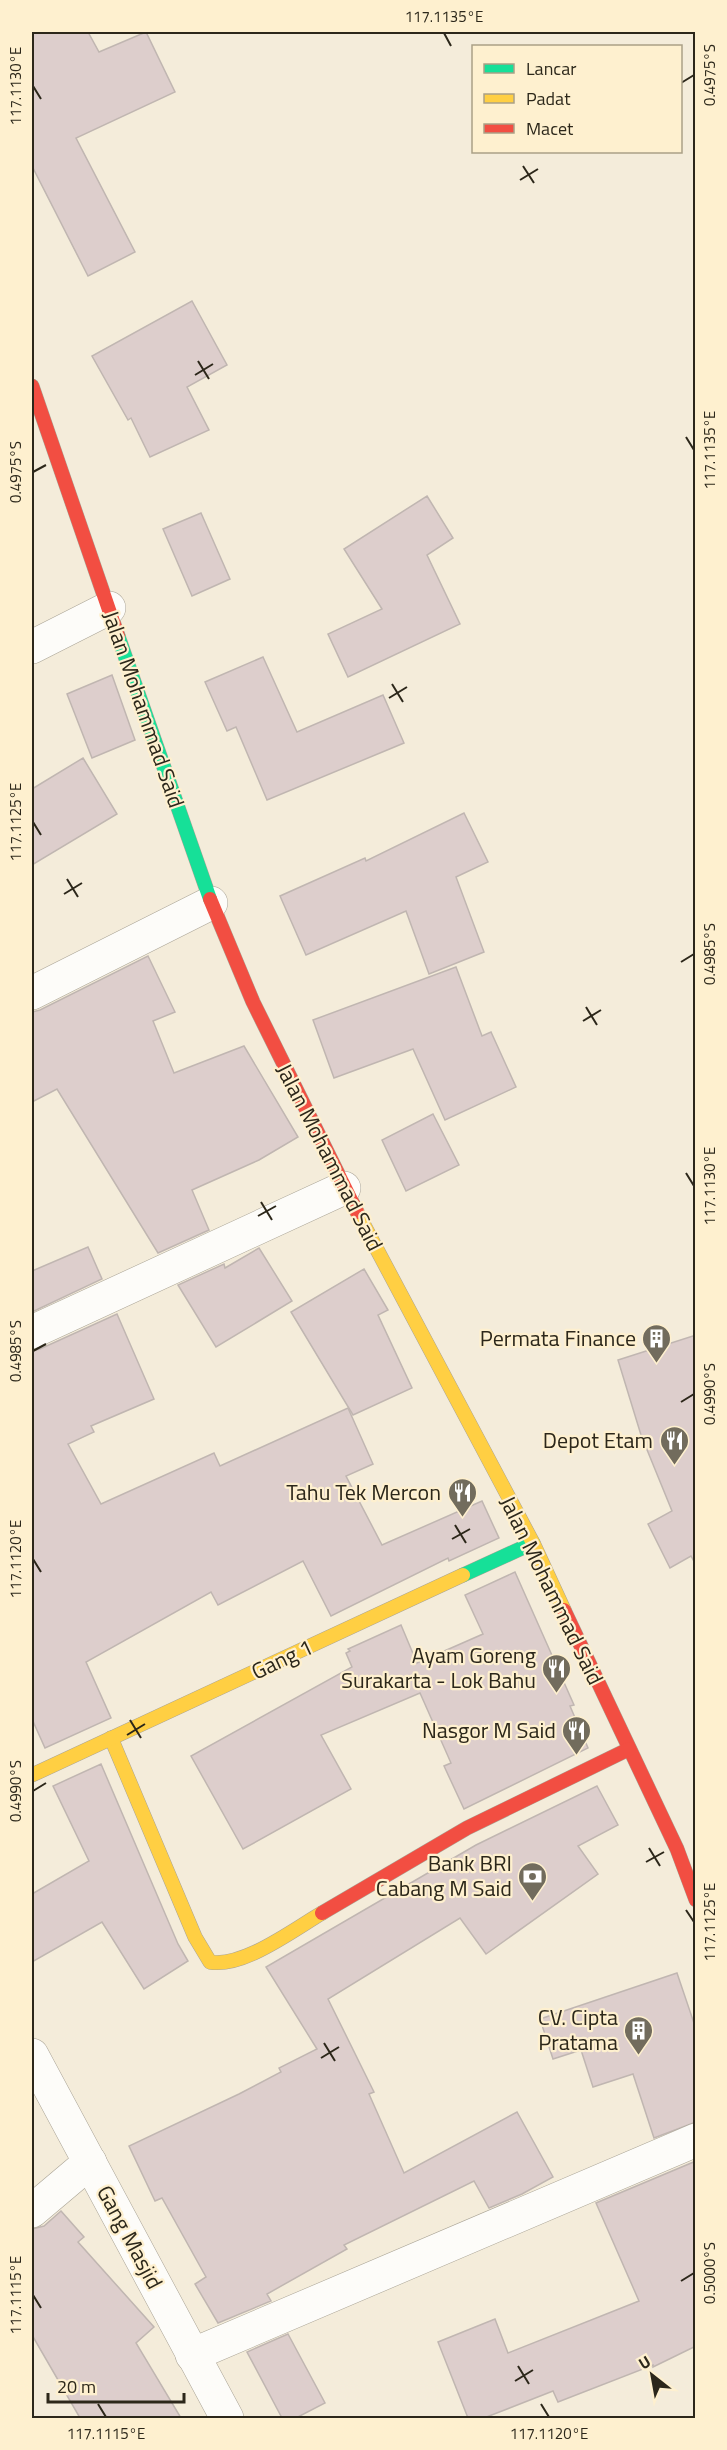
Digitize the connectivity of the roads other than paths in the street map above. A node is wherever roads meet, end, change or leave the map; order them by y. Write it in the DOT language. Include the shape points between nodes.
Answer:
graph roads {
  1 [pos="32,386"];
  2 [pos="109,608"];
  3 [pos="32,647"];
  4 [pos="211,903"];
  5 [pos="32,993"];
  6 [pos="344,1188"];
  7 [pos="32,1332"];
  8 [pos="533,1544"];
  9 [pos="111,1738"];
  10 [pos="629,1749"];
  11 [pos="32,1775"];
  12 [pos="696,1900"];
  13 [pos="32,2055"];
  14 [pos="696,2140"];
  15 [pos="90,2162"];
  16 [pos="32,2211"];
  17 [pos="192,2355"];
  18 [pos="227,2418"];
  1 -- 2 [label="street, Jalan Mohammad Said"];
  2 -- 3 [label="street"];
  2 -- 4 [label="street, Jalan Mohammad Said"];
  4 -- 5 [label="street"];
  4 -- 6 [label="street, Jalan Mohammad Said" via="253,1002"];
  6 -- 7 [label="street"];
  6 -- 8 [label="street, Jalan Mohammad Said"];
  8 -- 9 [label="street, Gang 1"];
  8 -- 10 [label="street, Jalan Mohammad Said"];
  9 -- 10 [label="street" via="195,1937 210,1962 222,1964 242,1959 467,1828"];
  9 -- 11 [label="street, Gang 1"];
  10 -- 12 [label="street, Jalan Mohammad Said" via="681,1848"];
  13 -- 15 [label="street, Gang Masjid"];
  14 -- 17 [label="street"];
  15 -- 16 [label="street"];
  15 -- 17 [label="street, Gang Masjid"];
  17 -- 18 [label="street, Gang Masjid"];
}
